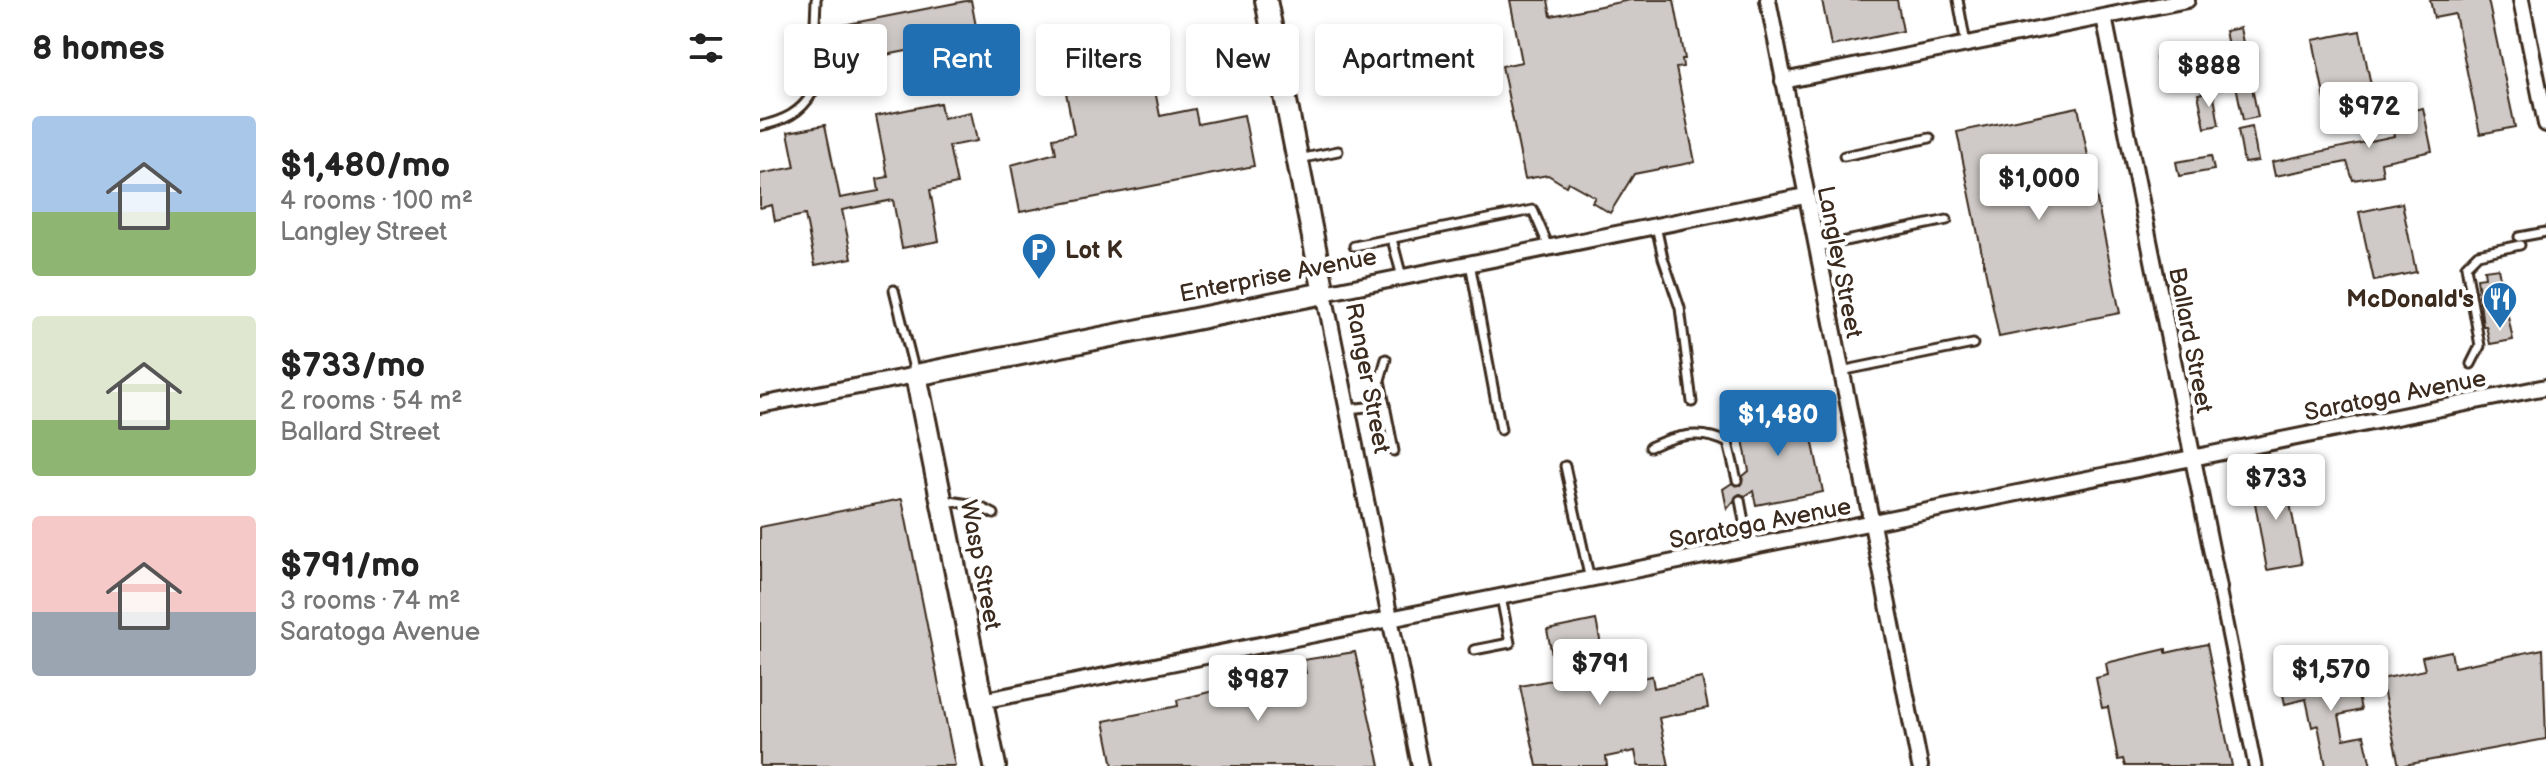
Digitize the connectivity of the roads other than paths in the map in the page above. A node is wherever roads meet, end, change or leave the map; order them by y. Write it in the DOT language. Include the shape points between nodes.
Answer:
graph roads {
  1 [pos="816,0"];
  2 [pos="1266,0"];
  3 [pos="1768,0"];
  4 [pos="1958,0"];
  5 [pos="2187,0"];
  6 [pos="2521,0"];
  7 [pos="2104,17"];
  8 [pos="1966,44"];
  9 [pos="1783,81"];
  10 [pos="2546,124"];
  11 [pos="760,126"];
  12 [pos="1930,138"];
  13 [pos="1338,151"];
  14 [pos="1844,156"];
  15 [pos="1297,160"];
  16 [pos="1805,196"];
  17 [pos="1947,220"];
  18 [pos="1656,226"];
  19 [pos="2546,232"];
  20 [pos="1392,239"];
  21 [pos="1354,246"];
  22 [pos="1549,247"];
  23 [pos="1814,247"];
  24 [pos="1470,263"];
  25 [pos="1402,277"];
  26 [pos="894,290"];
  27 [pos="1324,293"];
  28 [pos="1973,344"];
  29 [pos="1386,359"];
  30 [pos="2471,364"];
  31 [pos="1839,371"];
  32 [pos="916,375"];
  33 [pos="2546,387"];
  34 [pos="1692,402"];
  35 [pos="760,405"];
  36 [pos="1385,405"];
  37 [pos="1348,409"];
  38 [pos="1501,430"];
  39 [pos="1650,447"];
  40 [pos="1394,451"];
  41 [pos="2192,458"];
  42 [pos="1565,466"];
  43 [pos="1737,480"];
  44 [pos="941,500"];
  45 [pos="1740,500"];
  46 [pos="994,514"];
  47 [pos="1871,524"];
  48 [pos="1749,548"];
  49 [pos="1590,580"];
  50 [pos="2219,588"];
  51 [pos="1501,597"];
  52 [pos="1391,619"];
  53 [pos="1474,650"];
  54 [pos="981,701"];
  55 [pos="995,766"];
  56 [pos="1420,766"];
  57 [pos="1920,766"];
  58 [pos="2255,766"];
  1 -- 11 [label="lane" via="812,93 791,116"];
  2 -- 15 [label="main road, Ranger Street"];
  3 -- 9 [label="street, Langley Street"];
  4 -- 8 [label="lane"];
  5 -- 7 [label="street"];
  6 -- 10 [label="street"];
  7 -- 8 [label="street"];
  7 -- 41 [label="street, Ballard Street"];
  8 -- 9 [label="street"];
  9 -- 16 [label="street, Langley Street"];
  12 -- 14 [label="lane"];
  13 -- 15 [label="lane"];
  15 -- 27 [label="main road, Ranger Street"];
  16 -- 18 [label="street, Enterprise Avenue"];
  16 -- 23 [label="street, Langley Street"];
  17 -- 23 [label="lane"];
  18 -- 22 [label="street, Enterprise Avenue"];
  18 -- 34 [label="lane" via="1680,308"];
  19 -- 30 [label="lane" via="2478,254 2466,266 2480,346"];
  20 -- 21 [label="lane"];
  20 -- 22 [label="lane" via="1533,210"];
  20 -- 25 [label="lane"];
  22 -- 24 [label="street, Enterprise Avenue"];
  23 -- 31 [label="street, Langley Street"];
  24 -- 25 [label="street, Enterprise Avenue"];
  24 -- 38 [label="lane"];
  25 -- 27 [label="street, Enterprise Avenue"];
  26 -- 32 [label="lane"];
  27 -- 32 [label="main road, Enterprise Avenue"];
  27 -- 37 [label="street, Ranger Street"];
  28 -- 31 [label="lane"];
  29 -- 36 [label="lane" via="1380,380"];
  31 -- 47 [label="street, Langley Street"];
  32 -- 35 [label="street, Enterprise Avenue"];
  32 -- 44 [label="main road, Wasp Street"];
  33 -- 41 [label="street, Saratoga Avenue"];
  36 -- 37 [label="lane"];
  36 -- 40 [label="lane"];
  37 -- 52 [label="street, Ranger Street"];
  39 -- 43 [label="lane" via="1701,433 1714,436 1728,443"];
  41 -- 47 [label="street, Saratoga Avenue"];
  41 -- 50 [label="street, Ballard Street"];
  42 -- 49 [label="lane"];
  44 -- 46 [label="lane" via="976,505"];
  44 -- 54 [label="main road, Wasp Street"];
  45 -- 48 [label="lane"];
  47 -- 48 [label="street, Saratoga Avenue"];
  47 -- 57 [label="street, Langley Street"];
  48 -- 49 [label="street, Saratoga Avenue"];
  49 -- 51 [label="street, Saratoga Avenue"];
  50 -- 58 [label="street, Ballard Street"];
  51 -- 52 [label="street, Saratoga Avenue"];
  51 -- 53 [label="lane" via="1510,643"];
  52 -- 54 [label="street, Saratoga Avenue"];
  52 -- 56 [label="street, Ranger Street"];
  54 -- 55 [label="main road, Wasp Street"];
}
